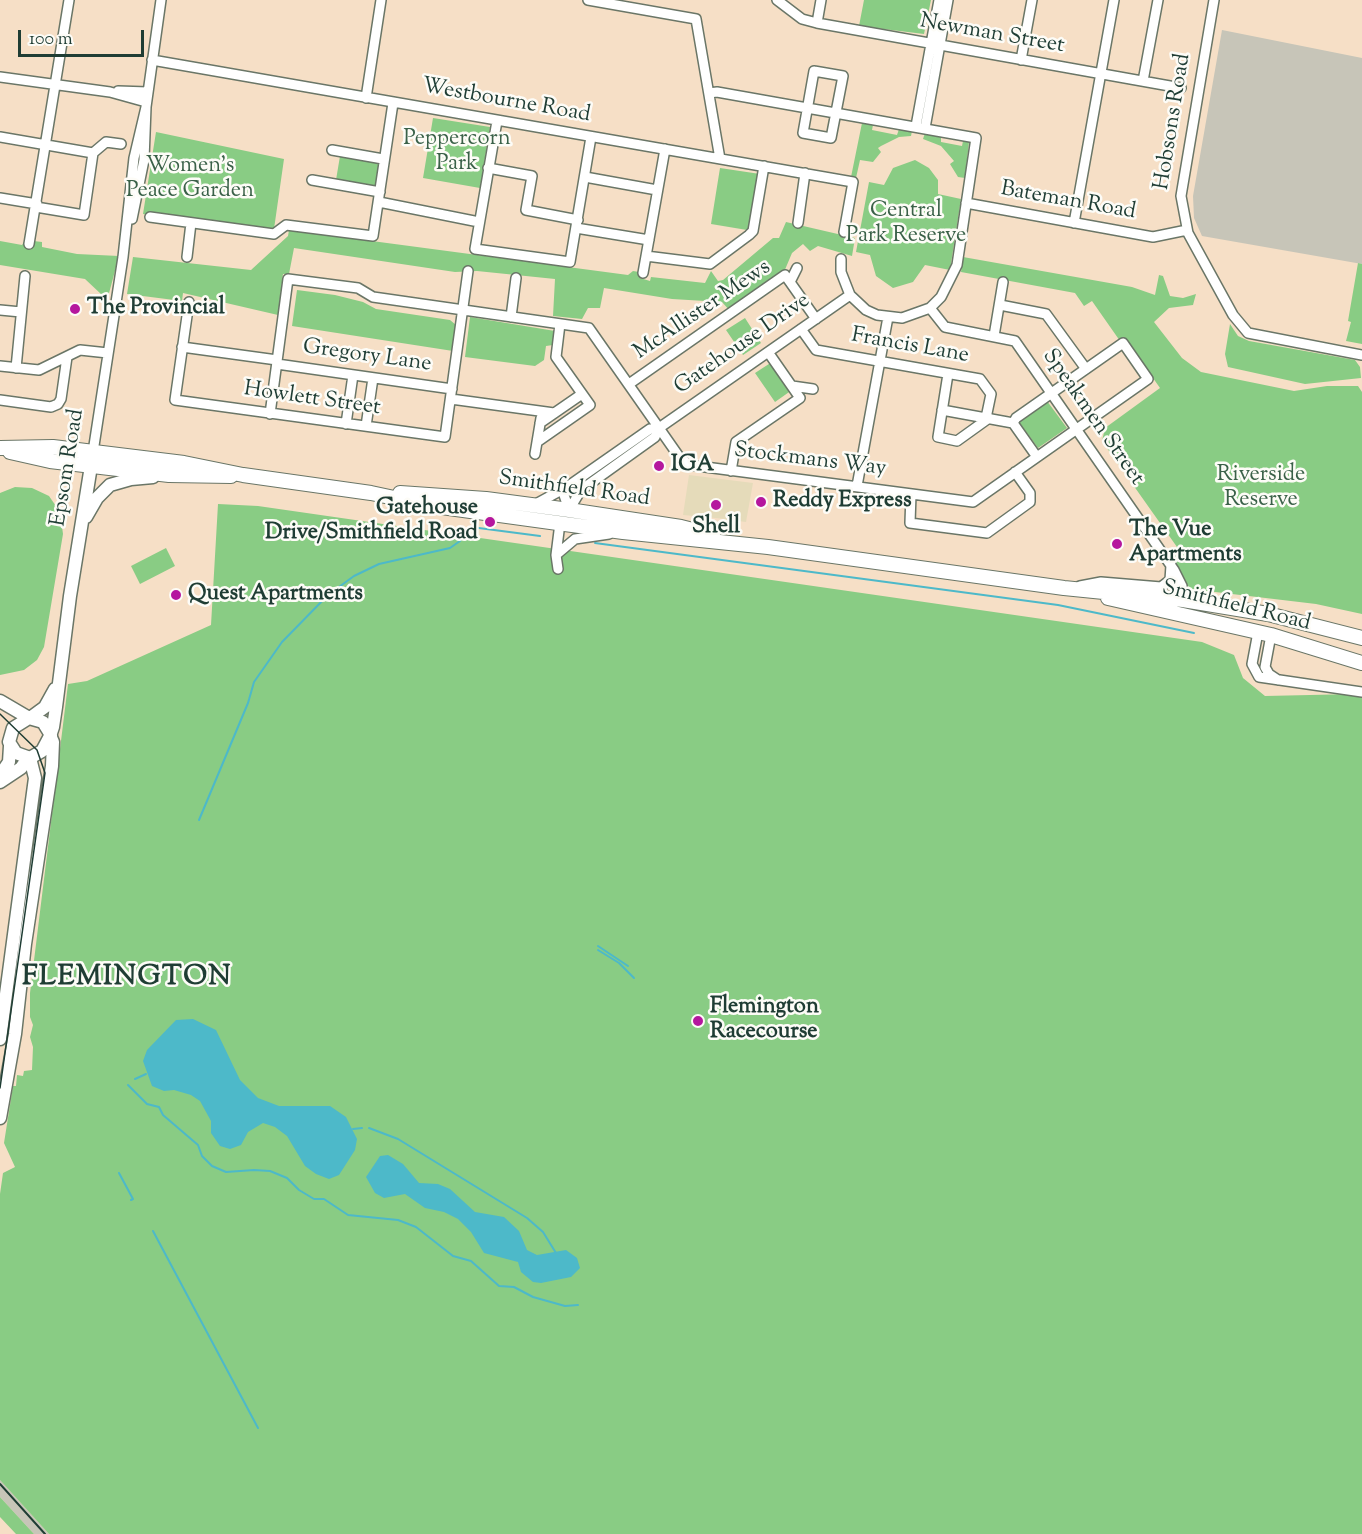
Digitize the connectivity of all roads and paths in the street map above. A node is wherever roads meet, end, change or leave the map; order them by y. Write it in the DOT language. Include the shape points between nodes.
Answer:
graph roads {
  1 [pos="69,0"];
  2 [pos="161,0"];
  3 [pos="381,0"];
  4 [pos="588,0"];
  5 [pos="777,0"];
  6 [pos="821,0"];
  7 [pos="939,0"];
  8 [pos="948,0"];
  9 [pos="1032,0"];
  10 [pos="1114,0"];
  11 [pos="1158,0"];
  12 [pos="1214,0"];
  13 [pos="817,23"];
  14 [pos="935,45"];
  15 [pos="152,60"];
  16 [pos="1021,60"];
  17 [pos="1101,74"];
  18 [pos="0,77"];
  19 [pos="1143,81"];
  20 [pos="56,84"];
  21 [pos="1181,88"];
  22 [pos="709,93"];
  23 [pos="366,98"];
  24 [pos="147,100"];
  25 [pos="393,103"];
  26 [pos="807,107"];
  27 [pos="836,112"];
  28 [pos="496,121"];
  29 [pos="920,127"];
  30 [pos="0,137"];
  31 [pos="591,137"];
  32 [pos="46,144"];
  33 [pos="121,144"];
  34 [pos="665,149"];
  35 [pos="332,150"];
  36 [pos="93,153"];
  37 [pos="383,159"];
  38 [pos="720,159"];
  39 [pos="764,166"];
  40 [pos="488,168"];
  41 [pos="805,173"];
  42 [pos="585,177"];
  43 [pos="312,180"];
  44 [pos="657,190"];
  45 [pos="380,192"];
  46 [pos="0,198"];
  47 [pos="379,202"];
  48 [pos="966,203"];
  49 [pos="37,206"];
  50 [pos="150,217"];
  51 [pos="479,222"];
  52 [pos="191,223"];
  53 [pos="798,223"];
  54 [pos="1074,223"];
  55 [pos="577,224"];
  56 [pos="1186,227"];
  57 [pos="844,232"];
  58 [pos="649,240"];
  59 [pos="29,244"];
  60 [pos="646,256"];
  61 [pos="187,257"];
  62 [pos="842,259"];
  63 [pos="797,268"];
  64 [pos="468,272"];
  65 [pos="643,273"];
  66 [pos="25,276"];
  67 [pos="516,278"];
  68 [pos="790,282"];
  69 [pos="1003,282"];
  70 [pos="850,295"];
  71 [pos="189,302"];
  72 [pos="1000,305"];
  73 [pos="930,309"];
  74 [pos="0,310"];
  75 [pos="463,310"];
  76 [pos="21,312"];
  77 [pos="511,317"];
  78 [pos="888,317"];
  79 [pos="816,319"];
  80 [pos="561,324"];
  81 [pos="801,329"];
  82 [pos="994,336"];
  83 [pos="182,347"];
  84 [pos="768,352"];
  85 [pos="108,353"];
  86 [pos="1362,355"];
  87 [pos="67,357"];
  88 [pos="879,361"];
  89 [pos="277,362"];
  90 [pos="0,366"];
  91 [pos="16,368"];
  92 [pos="1086,369"];
  93 [pos="948,374"];
  94 [pos="353,375"];
  95 [pos="373,378"];
  96 [pos="628,384"];
  97 [pos="792,386"];
  98 [pos="452,389"];
  99 [pos="813,389"];
  100 [pos="582,394"];
  101 [pos="1051,394"];
  102 [pos="451,399"];
  103 [pos="0,400"];
  104 [pos="942,410"];
  105 [pos="542,411"];
  106 [pos="554,413"];
  107 [pos="270,414"];
  108 [pos="987,418"];
  109 [pos="540,423"];
  110 [pos="1013,423"];
  111 [pos="346,424"];
  112 [pos="366,426"];
  113 [pos="659,428"];
  114 [pos="1076,430"];
  115 [pos="537,442"];
  116 [pos="0,449"];
  117 [pos="93,452"];
  118 [pos="535,454"];
  119 [pos="620,455"];
  120 [pos="1037,457"];
  121 [pos="184,463"];
  122 [pos="91,466"];
  123 [pos="731,471"];
  124 [pos="1015,472"];
  125 [pos="169,475"];
  126 [pos="243,475"];
  127 [pos="202,477"];
  128 [pos="857,486"];
  129 [pos="567,487"];
  130 [pos="371,493"];
  131 [pos="911,494"];
  132 [pos="534,505"];
  133 [pos="569,510"];
  134 [pos="560,523"];
  135 [pos="81,526"];
  136 [pos="581,526"];
  137 [pos="623,532"];
  138 [pos="768,547"];
  139 [pos="556,555"];
  140 [pos="1171,565"];
  141 [pos="558,569"];
  142 [pos="1066,588"];
  143 [pos="1183,600"];
  144 [pos="1181,614"];
  145 [pos="1268,614"];
  146 [pos="1264,633"];
  147 [pos="1362,638"];
  148 [pos="1362,663"];
  149 [pos="57,685"];
  150 [pos="1362,692"];
  151 [pos="0,701"];
  152 [pos="29,718"];
  153 [pos="50,735"];
  154 [pos="7,742"];
  155 [pos="29,758"];
  156 [pos="0,775"];
  157 [pos="0,782"];
  158 [pos="5,959"];
  159 [pos="0,1040"];
  160 [pos="0,1118"];
  1 -- 20 [label="street"];
  2 -- 15 [label="street, Epsom Road"];
  3 -- 23 [label="street"];
  4 -- 22 [label="street" via="696,20"];
  5 -- 13 [label="street, Newman Street" via="802,19"];
  6 -- 13 [label="street"];
  7 -- 14 [label="street"];
  8 -- 14 [label="street"];
  9 -- 16 [label="street"];
  10 -- 17 [label="street"];
  11 -- 19 [label="street"];
  12 -- 56 [label="street, Hobsons Road" via="1180,196"];
  13 -- 14 [label="street, Newman Street"];
  14 -- 16 [label="street, Newman Street"];
  14 -- 29 [label="street"];
  15 -- 23 [label="street, Westbourne Road"];
  15 -- 24 [label="street, Epsom Road"];
  16 -- 17 [label="street, Newman Street"];
  17 -- 19 [label="street, Newman Street"];
  17 -- 54 [label="street"];
  18 -- 20 [label="street"];
  19 -- 21 [label="street, Newman Street"];
  20 -- 24 [label="street"];
  20 -- 32 [label="street"];
  22 -- 26 [label="street"];
  22 -- 38 [label="street"];
  23 -- 25 [label="street, Westbourne Road"];
  24 -- 85 [label="street, Epsom Road" via="144,160"];
  25 -- 28 [label="street, Westbourne Road"];
  25 -- 37 [label="street"];
  26 -- 27 [label="street"];
  26 -- 27 [label="street" via="803,133 831,138"];
  26 -- 27 [label="street" via="814,71 843,76"];
  27 -- 29 [label="street"];
  28 -- 31 [label="street, Westbourne Road"];
  28 -- 40 [label="street"];
  29 -- 48 [label="street" via="976,138"];
  30 -- 32 [label="street"];
  31 -- 34 [label="street, Westbourne Road"];
  31 -- 42 [label="street"];
  32 -- 36 [label="street"];
  32 -- 49 [label="street"];
  33 -- 36 [label="street" via="106,142"];
  34 -- 38 [label="street, Westbourne Road"];
  34 -- 44 [label="street"];
  35 -- 37 [label="street"];
  36 -- 49 [label="street" via="84,215"];
  37 -- 45 [label="street"];
  38 -- 39 [label="street, Westbourne Road"];
  39 -- 41 [label="street, Westbourne Road"];
  39 -- 60 [label="street" via="753,231 749,235 710,264"];
  40 -- 51 [label="street"];
  40 -- 55 [label="street" via="532,176 526,210"];
  41 -- 53 [label="street"];
  41 -- 57 [label="street, Westbourne Road" via="853,182"];
  42 -- 44 [label="street"];
  42 -- 55 [label="street"];
  43 -- 45 [label="street"];
  44 -- 58 [label="street"];
  45 -- 47 [label="street"];
  46 -- 49 [label="street"];
  47 -- 51 [label="street"];
  47 -- 52 [label="street" via="373,236 288,225 274,234"];
  48 -- 54 [label="street, Bateman Road"];
  48 -- 73 [label="street" via="957,265 941,297"];
  49 -- 59 [label="street"];
  50 -- 52 [label="street"];
  51 -- 55 [label="street" via="475,249 570,262"];
  52 -- 61 [label="street"];
  54 -- 56 [label="street, Bateman Road" via="1155,237"];
  55 -- 58 [label="street"];
  56 -- 86 [label="street, Hobsons Road" via="1233,315 1248,333"];
  58 -- 60 [label="street"];
  60 -- 65 [label="street"];
  62 -- 70 [label="street" via="841,272"];
  63 -- 68 [label="street"];
  64 -- 75 [label="street"];
  66 -- 76 [label="street"];
  67 -- 77 [label="street"];
  68 -- 79 [label="street, McAllister Mews"];
  68 -- 96 [label="street, McAllister Mews" via="785,275"];
  69 -- 72 [label="street"];
  70 -- 78 [label="street" via="866,310"];
  70 -- 79 [label="street, Gatehouse Drive"];
  71 -- 83 [label="street"];
  72 -- 82 [label="street"];
  72 -- 92 [label="street" via="1046,314"];
  73 -- 78 [label="street" via="902,318"];
  73 -- 82 [label="street, Speakmen Street" via="945,327"];
  74 -- 76 [label="street"];
  75 -- 77 [label="street, Stockmans Way"];
  75 -- 89 [label="street, Stockmans Way" via="373,297 358,288 288,279"];
  75 -- 98 [label="street"];
  76 -- 91 [label="street"];
  77 -- 80 [label="street, Stockmans Way"];
  78 -- 88 [label="street"];
  79 -- 81 [label="street, Gatehouse Drive"];
  80 -- 96 [label="street, Stockmans Way" via="591,330"];
  80 -- 100 [label="street" via="556,357"];
  81 -- 84 [label="street, Gatehouse Drive"];
  81 -- 88 [label="street, Francis Lane" via="816,350"];
  82 -- 101 [label="street, Speakmen Street" via="1015,341"];
  83 -- 89 [label="street, Gregory Lane"];
  83 -- 107 [label="street, Howlett Street" via="175,400"];
  84 -- 97 [label="street"];
  84 -- 113 [label="street, Gatehouse Drive"];
  85 -- 87 [label="street" via="82,350"];
  85 -- 117 [label="street, Epsom Road"];
  87 -- 91 [label="street" via="40,370"];
  87 -- 103 [label="street" via="61,399 56,406"];
  88 -- 93 [label="street, Francis Lane"];
  88 -- 128 [label="street"];
  89 -- 94 [label="street, Gregory Lane"];
  89 -- 107 [label="street"];
  90 -- 91 [label="street"];
  92 -- 101 [label="street"];
  92 -- 114 [label="street, Stockmans Way" via="1123,344 1148,380"];
  93 -- 104 [label="street"];
  93 -- 108 [label="street, Francis Lane" via="980,379 991,394"];
  94 -- 95 [label="street, Gregory Lane"];
  94 -- 111 [label="street"];
  95 -- 98 [label="street, Gregory Lane"];
  95 -- 112 [label="street"];
  96 -- 113 [label="street, Stockmans Way"];
  97 -- 99 [label="street"];
  97 -- 123 [label="street" via="801,398 736,442"];
  98 -- 102 [label="street"];
  100 -- 106 [label="street"];
  100 -- 115 [label="street" via="590,405"];
  101 -- 110 [label="street"];
  101 -- 114 [label="street, Speakmen Street"];
  102 -- 105 [label="street"];
  102 -- 112 [label="street, Howlett Street" via="444,437"];
  104 -- 108 [label="street"];
  104 -- 108 [label="street" via="938,437 957,441"];
  105 -- 106 [label="street"];
  105 -- 109 [label="street"];
  106 -- 109 [label="street"];
  107 -- 111 [label="street, Howlett Street"];
  108 -- 110 [label="street"];
  109 -- 115 [label="street"];
  110 -- 120 [label="street"];
  111 -- 112 [label="street, Howlett Street"];
  113 -- 119 [label="street, Gatehouse Drive" via="655,437"];
  113 -- 123 [label="street, Stockmans Way" via="687,464"];
  114 -- 120 [label="street, Stockmans Way"];
  114 -- 140 [label="street, Speakmen Street"];
  115 -- 118 [label="street"];
  116 -- 117 [label="highway, Smithfield Road" via="44,447"];
  116 -- 122 [label="highway, Smithfield Road"];
  117 -- 121 [label="highway, Smithfield Road"];
  117 -- 122 [label="highway, Epsom Road"];
  119 -- 129 [label="street, Gatehouse Drive"];
  119 -- 133 [label="street, Gatehouse Drive" via="581,490"];
  120 -- 124 [label="street, Stockmans Way"];
  121 -- 126 [label="highway, Smithfield Road"];
  121 -- 127 [label="highway"];
  122 -- 125 [label="highway, Smithfield Road"];
  122 -- 135 [label="main road, Epsom Road"];
  123 -- 128 [label="street, Stockmans Way"];
  124 -- 131 [label="street, Stockmans Way" via="973,502"];
  124 -- 131 [label="street" via="1030,493 1030,502 987,533 910,523"];
  125 -- 127 [label="highway, Smithfield Road"];
  125 -- 135 [label="main road" via="110,485 97,498"];
  126 -- 127 [label="highway, Smithfield Road"];
  126 -- 130 [label="highway, Smithfield Road"];
  128 -- 131 [label="street, Stockmans Way"];
  129 -- 132 [label="street, Gatehouse Drive"];
  129 -- 133 [label="street" via="563,494"];
  130 -- 132 [label="highway, Smithfield Road" via="427,494"];
  130 -- 134 [label="highway, Smithfield Road" via="426,505"];
  132 -- 133 [label="highway, Smithfield Road"];
  133 -- 134 [label="highway"];
  133 -- 136 [label="highway"];
  133 -- 138 [label="highway, Smithfield Road" via="681,527"];
  134 -- 136 [label="highway, Smithfield Road"];
  134 -- 139 [label="street"];
  135 -- 149 [label="main road, Epsom Road"];
  136 -- 137 [label="highway, Smithfield Road"];
  137 -- 138 [label="highway, Smithfield Road"];
  137 -- 139 [label="street" via="575,539"];
  138 -- 142 [label="highway, Smithfield Road"];
  139 -- 141 [label="street"];
  140 -- 142 [label="street" via="1170,580 1161,587 1101,582"];
  140 -- 143 [label="street, Speakmen Street" via="1182,586"];
  142 -- 143 [label="highway, Smithfield Road"];
  142 -- 144 [label="highway, Smithfield Road"];
  143 -- 144 [label="highway"];
  143 -- 145 [label="highway, Smithfield Road"];
  144 -- 146 [label="highway, Smithfield Road"];
  145 -- 146 [label="highway"];
  145 -- 147 [label="highway, Smithfield Road"];
  146 -- 148 [label="highway, Smithfield Road"];
  146 -- 150 [label="street" via="1266,669 1276,679"];
  149 -- 152 [label="main road, Epsom Road" via="48,703"];
  149 -- 153 [label="main road, Epsom Road"];
  151 -- 152 [label="main road"];
  152 -- 153 [label="main road" via="43,722"];
  152 -- 154 [label="main road" via="13,728"];
  153 -- 155 [label="main road" via="42,751"];
  153 -- 160 [label="main road, Epsom Road" via="52,766"];
  154 -- 155 [label="main road" via="16,753"];
  154 -- 156 [label="main road" via="9,762"];
  155 -- 157 [label="main road"];
  155 -- 158 [label="main road" via="35,778"];
  158 -- 159 [label="main road"];
}
